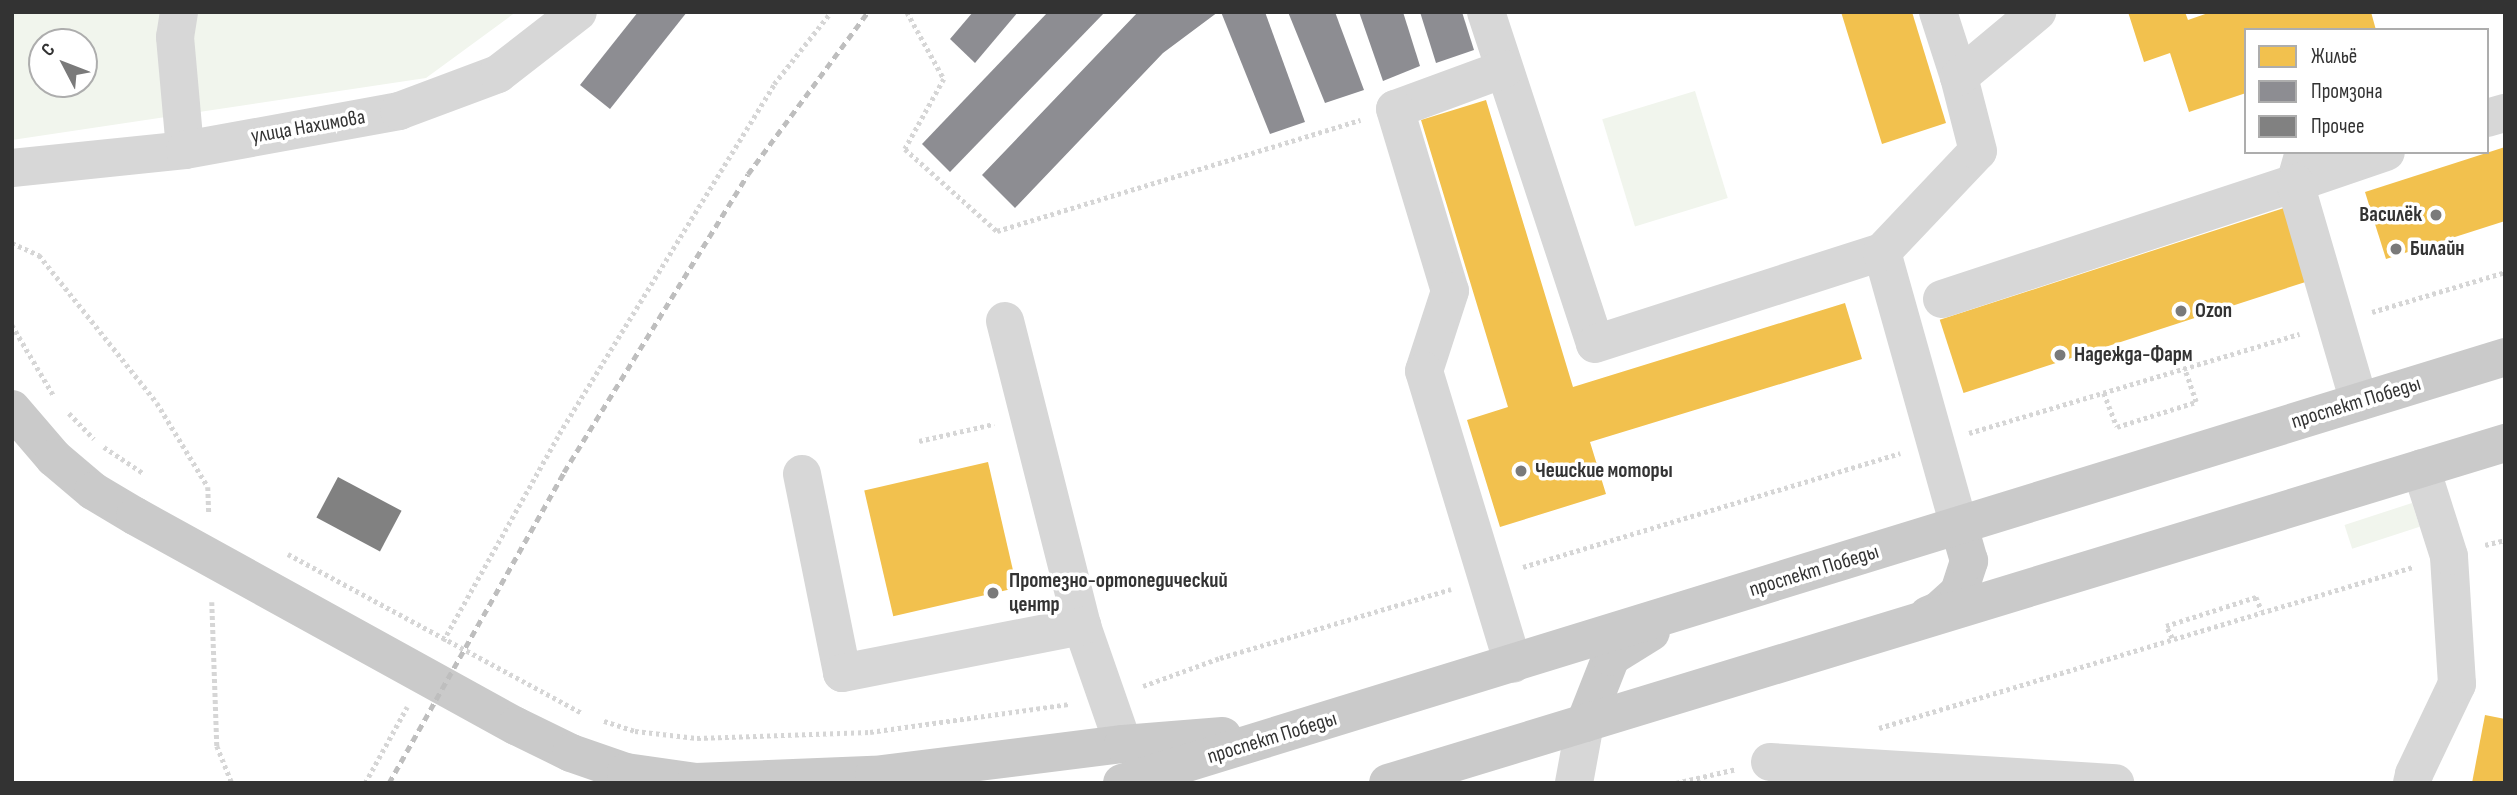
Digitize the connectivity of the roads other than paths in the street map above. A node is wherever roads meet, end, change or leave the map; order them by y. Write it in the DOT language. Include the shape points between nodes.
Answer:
graph roads {
  1 [pos="178,12"];
  2 [pos="578,12"];
  3 [pos="1486,12"];
  4 [pos="1938,12"];
  5 [pos="2037,12"];
  6 [pos="1504,69"];
  7 [pos="1959,77"];
  8 [pos="185,150"];
  9 [pos="2374,154"];
  10 [pos="2299,167"];
  11 [pos="12,169"];
  12 [pos="1882,253"];
  13 [pos="1942,299"];
  14 [pos="1005,321"];
  15 [pos="2505,357"];
  16 [pos="2358,402"];
  17 [pos="12,409"];
  18 [pos="2505,443"];
  19 [pos="2421,468"];
  20 [pos="802,474"];
  21 [pos="1959,526"];
  22 [pos="1682,612"];
  23 [pos="1082,626"];
  24 [pos="1874,635"];
  25 [pos="1513,664"];
  26 [pos="1585,723"];
  27 [pos="1295,731"];
  28 [pos="1123,744"];
  29 [pos="1770,762"];
  30 [pos="1122,783"];
  31 [pos="1388,783"];
  32 [pos="1574,783"];
  33 [pos="2115,783"];
  34 [pos="2413,783"];
  1 -- 8 [label="street" via="174,37"];
  2 -- 8 [label="street, улица Нахимова" via="498,74 399,111"];
  3 -- 6 [label="street"];
  4 -- 7 [label="street"];
  5 -- 7 [label="street"];
  6 -- 12 [label="street" via="1595,344"];
  6 -- 25 [label="street" via="1395,109 1450,291 1424,371"];
  7 -- 12 [label="street" via="1978,151"];
  8 -- 11 [label="street, улица Нахимова"];
  9 -- 10 [label="street"];
  10 -- 13 [label="street"];
  10 -- 16 [label="street"];
  12 -- 21 [label="street"];
  14 -- 23 [label="street"];
  15 -- 16 [label="main road, проспект Победы"];
  16 -- 21 [label="main road, проспект Победы"];
  17 -- 28 [label="main road" via="54,458 93,491 135,516 516,726 571,753 626,772 696,782 874,775"];
  18 -- 19 [label="main road"];
  19 -- 24 [label="main road"];
  19 -- 34 [label="street" via="2449,556 2457,684"];
  20 -- 23 [label="street" via="842,673"];
  21 -- 22 [label="main road, проспект Победы"];
  21 -- 24 [label="main road" via="1969,561 1959,592 1938,611"];
  22 -- 25 [label="main road, проспект Победы"];
  22 -- 26 [label="main road" via="1611,657"];
  23 -- 28 [label="street"];
  24 -- 26 [label="main road"];
  25 -- 27 [label="main road, проспект Победы"];
  26 -- 31 [label="main road"];
  26 -- 32 [label="street"];
  27 -- 28 [label="main road"];
  27 -- 30 [label="main road, проспект Победы"];
  29 -- 33 [label="street"];
}
